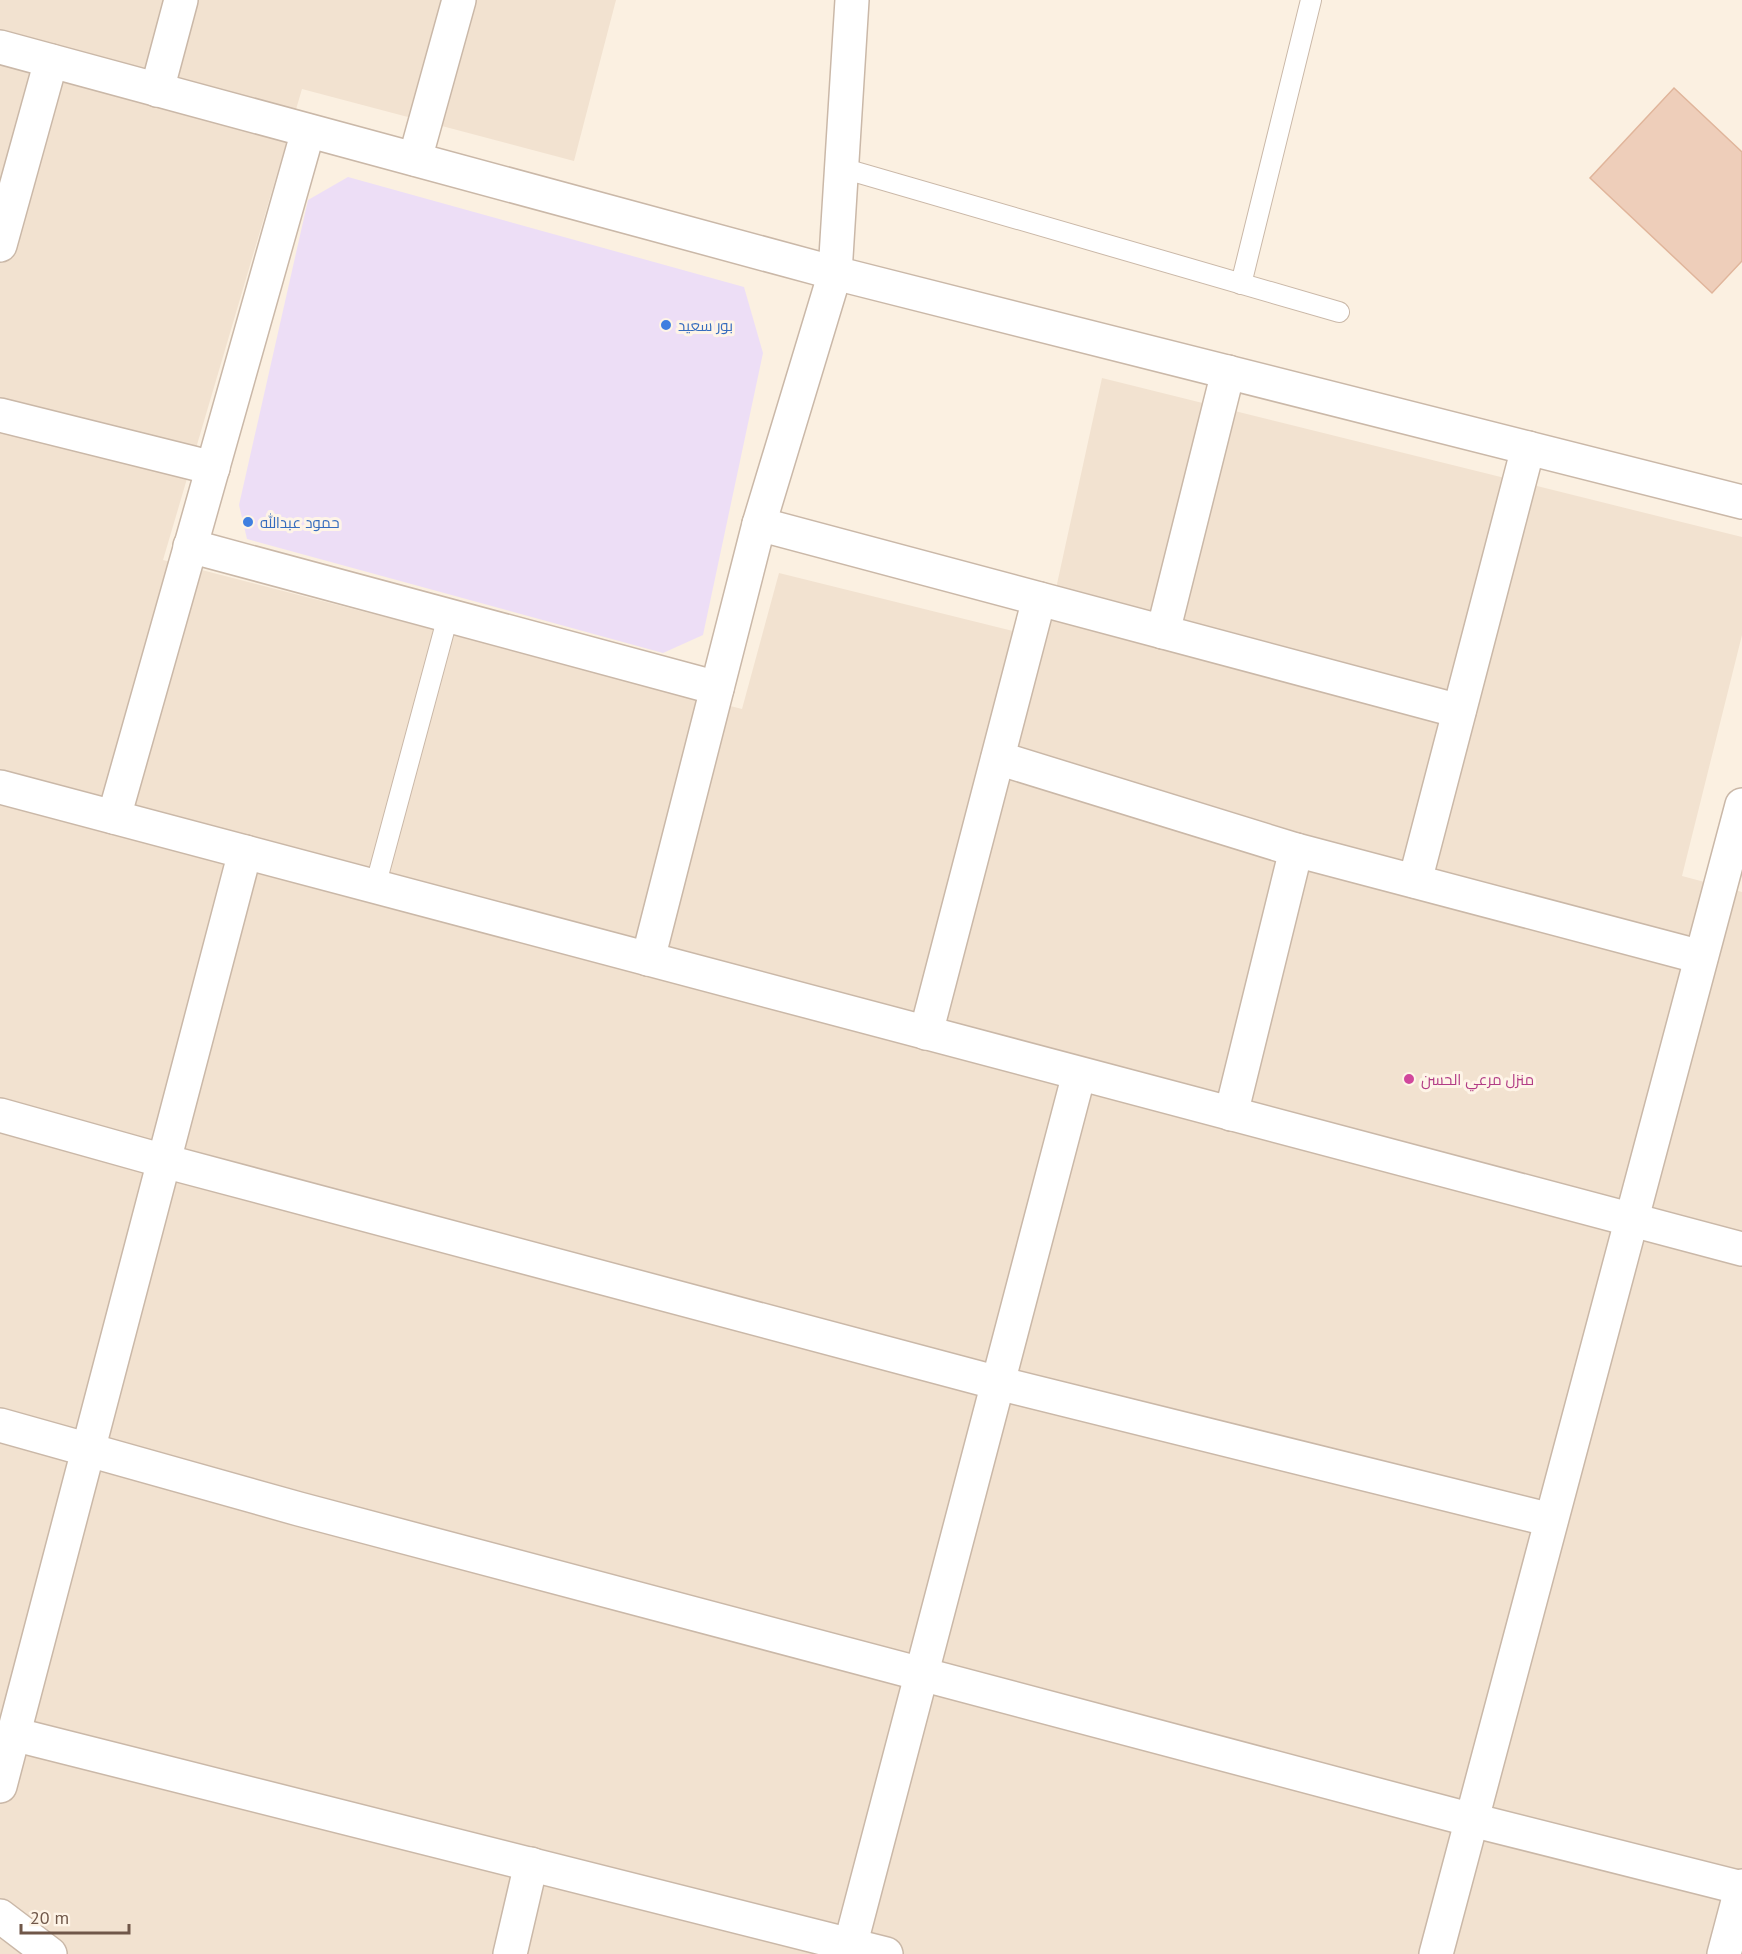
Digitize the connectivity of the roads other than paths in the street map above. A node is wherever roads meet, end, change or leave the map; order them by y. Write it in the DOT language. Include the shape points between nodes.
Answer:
graph roads {
  1 [pos="181,0"];
  2 [pos="459,0"];
  3 [pos="852,0"];
  4 [pos="1311,0"];
  5 [pos="0,47"];
  6 [pos="51,61"];
  7 [pos="157,90"];
  8 [pos="308,131"];
  9 [pos="415,159"];
  10 [pos="842,168"];
  11 [pos="0,245"];
  12 [pos="835,273"];
  13 [pos="1241,284"];
  14 [pos="1339,312"];
  15 [pos="1228,372"];
  16 [pos="0,415"];
  17 [pos="1528,448"];
  18 [pos="213,468"];
  19 [pos="1742,502"];
  20 [pos="759,524"];
  21 [pos="190,546"];
  22 [pos="1039,599"];
  23 [pos="448,616"];
  24 [pos="1163,632"];
  25 [pos="717,688"];
  26 [pos="1459,711"];
  27 [pos="998,758"];
  28 [pos="0,787"];
  29 [pos="1742,805"];
  30 [pos="114,817"];
  31 [pos="1296,850"];
  32 [pos="245,852"];
  33 [pos="1735,857"];
  34 [pos="1414,881"];
  35 [pos="375,887"];
  36 [pos="1701,957"];
  37 [pos="648,959"];
  38 [pos="926,1033"];
  39 [pos="1079,1074"];
  40 [pos="1231,1114"];
  41 [pos="0,1115"];
  42 [pos="164,1161"];
  43 [pos="1632,1220"];
  44 [pos="1742,1249"];
  45 [pos="998,1383"];
  46 [pos="0,1425"];
  47 [pos="88,1450"];
  48 [pos="1551,1520"];
  49 [pos="923,1674"];
  50 [pos="13,1734"];
  51 [pos="0,1786"];
  52 [pos="1472,1820"];
  53 [pos="531,1864"];
  54 [pos="1742,1887"];
  55 [pos="0,1916"];
  56 [pos="850,1949"];
  57 [pos="50,1954"];
  58 [pos="510,1954"];
  59 [pos="886,1954"];
  60 [pos="1436,1954"];
  61 [pos="1724,1954"];
  1 -- 7 [label="street"];
  2 -- 9 [label="street"];
  3 -- 10 [label="street"];
  4 -- 13 [label="lane"];
  5 -- 6 [label="street"];
  6 -- 7 [label="street"];
  6 -- 11 [label="street"];
  7 -- 8 [label="street"];
  8 -- 9 [label="street"];
  8 -- 18 [label="street"];
  9 -- 12 [label="street"];
  10 -- 12 [label="street"];
  10 -- 13 [label="lane"];
  12 -- 15 [label="street"];
  12 -- 20 [label="street"];
  13 -- 14 [label="lane"];
  15 -- 17 [label="street"];
  15 -- 24 [label="street"];
  16 -- 18 [label="street"];
  17 -- 19 [label="street"];
  17 -- 26 [label="street"];
  18 -- 21 [label="street"];
  20 -- 22 [label="street"];
  20 -- 25 [label="street"];
  21 -- 23 [label="street"];
  21 -- 30 [label="street"];
  22 -- 24 [label="street"];
  22 -- 27 [label="street"];
  23 -- 25 [label="street"];
  23 -- 35 [label="lane"];
  24 -- 26 [label="street"];
  25 -- 37 [label="street"];
  26 -- 34 [label="street"];
  27 -- 31 [label="street"];
  27 -- 38 [label="street"];
  28 -- 30 [label="street"];
  29 -- 33 [label="street"];
  30 -- 32 [label="street"];
  31 -- 34 [label="street"];
  31 -- 40 [label="street"];
  32 -- 35 [label="street"];
  32 -- 42 [label="street"];
  33 -- 36 [label="street"];
  34 -- 36 [label="street"];
  35 -- 37 [label="street"];
  36 -- 43 [label="street"];
  37 -- 38 [label="street"];
  38 -- 39 [label="street"];
  39 -- 40 [label="street"];
  39 -- 45 [label="street"];
  40 -- 43 [label="street"];
  41 -- 42 [label="street"];
  42 -- 45 [label="street"];
  42 -- 47 [label="street"];
  43 -- 44 [label="street"];
  43 -- 48 [label="street"];
  45 -- 48 [label="street"];
  45 -- 49 [label="street"];
  46 -- 47 [label="street"];
  47 -- 49 [label="street"];
  47 -- 50 [label="street"];
  48 -- 52 [label="street"];
  49 -- 52 [label="street"];
  49 -- 56 [label="street"];
  50 -- 51 [label="street"];
  50 -- 53 [label="street"];
  52 -- 54 [label="street"];
  52 -- 60 [label="street"];
  53 -- 56 [label="street"];
  53 -- 58 [label="street"];
  54 -- 61 [label="street"];
  55 -- 57 [label="street"];
  56 -- 59 [label="street"];
}
